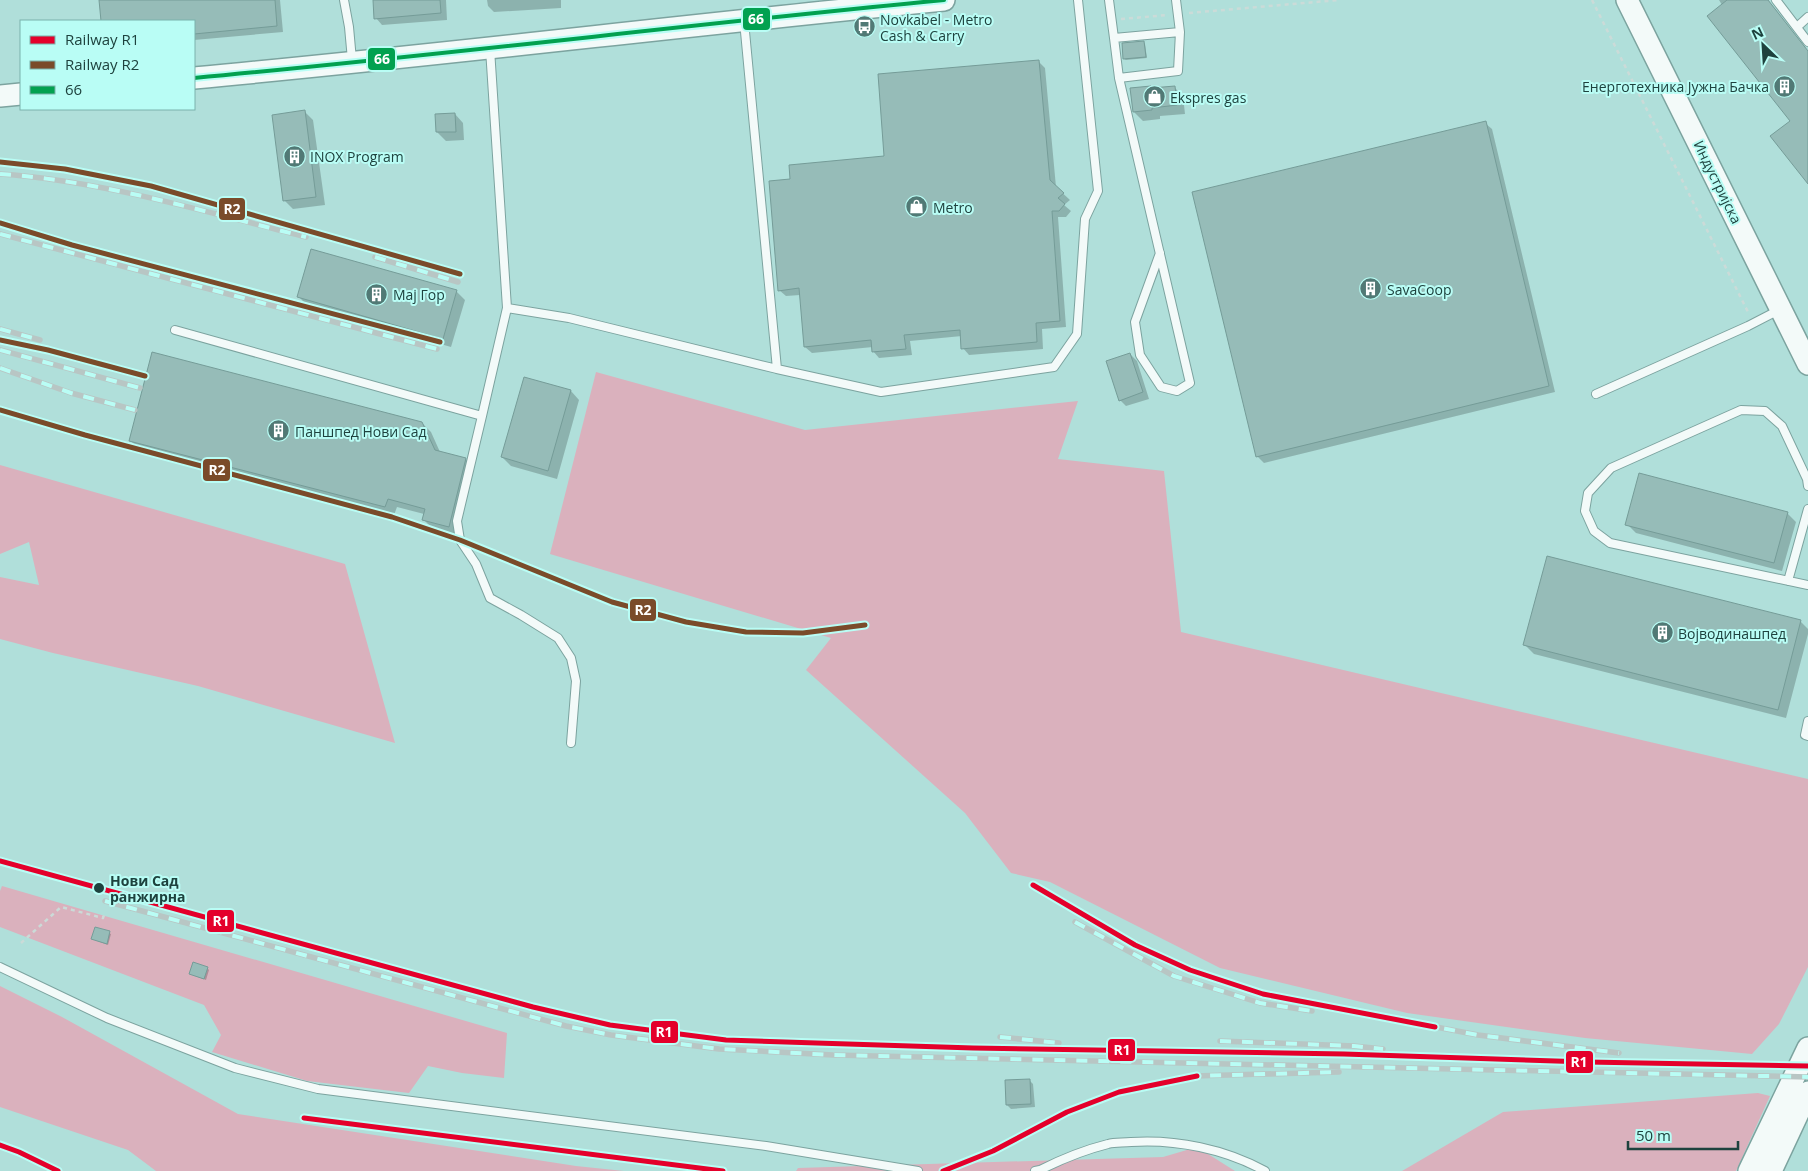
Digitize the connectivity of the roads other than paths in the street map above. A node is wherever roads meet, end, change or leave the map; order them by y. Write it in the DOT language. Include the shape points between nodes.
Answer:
graph roads {
  1 [pos="344,0"];
  2 [pos="944,0"];
  3 [pos="1078,0"];
  4 [pos="1109,0"];
  5 [pos="1176,0"];
  6 [pos="1627,0"];
  7 [pos="1776,0"];
  8 [pos="1808,17"];
  9 [pos="744,20"];
  10 [pos="1796,27"];
  11 [pos="1180,32"];
  12 [pos="1114,38"];
  13 [pos="1808,42"];
  14 [pos="490,48"];
  15 [pos="352,63"];
  16 [pos="195,78"];
  17 [pos="1119,78"];
  18 [pos="20,94"];
  19 [pos="0,96"];
  20 [pos="1160,254"];
  21 [pos="507,308"];
  22 [pos="1781,309"];
  23 [pos="174,330"];
  24 [pos="1808,364"];
  25 [pos="777,369"];
  26 [pos="1596,394"];
  27 [pos="482,416"];
  28 [pos="1808,486"];
  29 [pos="1808,509"];
  30 [pos="1788,581"];
  31 [pos="1808,585"];
  32 [pos="1808,721"];
  33 [pos="1808,736"];
  34 [pos="570,743"];
  35 [pos="0,967"];
  36 [pos="1808,1048"];
  37 [pos="1808,1092"];
  38 [pos="918,1171"];
  39 [pos="1035,1171"];
  40 [pos="1265,1171"];
  41 [pos="1749,1171"];
  42 [pos="1770,1171"];
  1 -- 15 [label="lane"];
  2 -- 9 [label="street"];
  3 -- 25 [label="lane" via="1098,192 1086,219 1077,334 1054,367 881,392"];
  4 -- 12 [label="lane"];
  5 -- 11 [label="lane"];
  6 -- 22 [label="street, Индустријска"];
  7 -- 10 [label="lane"];
  8 -- 10 [label="lane"];
  9 -- 14 [label="street"];
  9 -- 25 [label="lane"];
  10 -- 13 [label="lane"];
  11 -- 12 [label="lane"];
  11 -- 17 [label="lane" via="1178,71"];
  12 -- 17 [label="lane"];
  14 -- 15 [label="street"];
  14 -- 21 [label="lane"];
  15 -- 16 [label="street"];
  17 -- 20 [label="lane"];
  18 -- 19 [label="street"];
  20 -- 20 [label="lane" via="1190,383 1177,391 1160,387 1140,355 1135,322"];
  21 -- 25 [label="lane" via="569,318"];
  21 -- 27 [label="lane"];
  22 -- 24 [label="street, Индустријска"];
  22 -- 26 [label="lane"];
  23 -- 27 [label="lane"];
  27 -- 34 [label="lane" via="457,521 460,540 476,564 490,598 558,638 571,658 576,681"];
  28 -- 30 [label="lane" via="1782,426 1765,411 1741,410 1611,468 1588,493 1585,511 1594,531 1610,543"];
  29 -- 30 [label="lane"];
  30 -- 31 [label="lane"];
  32 -- 33 [label="lane" via="1805,735"];
  35 -- 38 [label="lane" via="107,1018 235,1068 318,1089 766,1146"];
  36 -- 41 [label="street"];
  37 -- 42 [label="street"];
  39 -- 40 [label="lane" via="1068,1156 1110,1143 1147,1141 1214,1150 1248,1161"];
}
